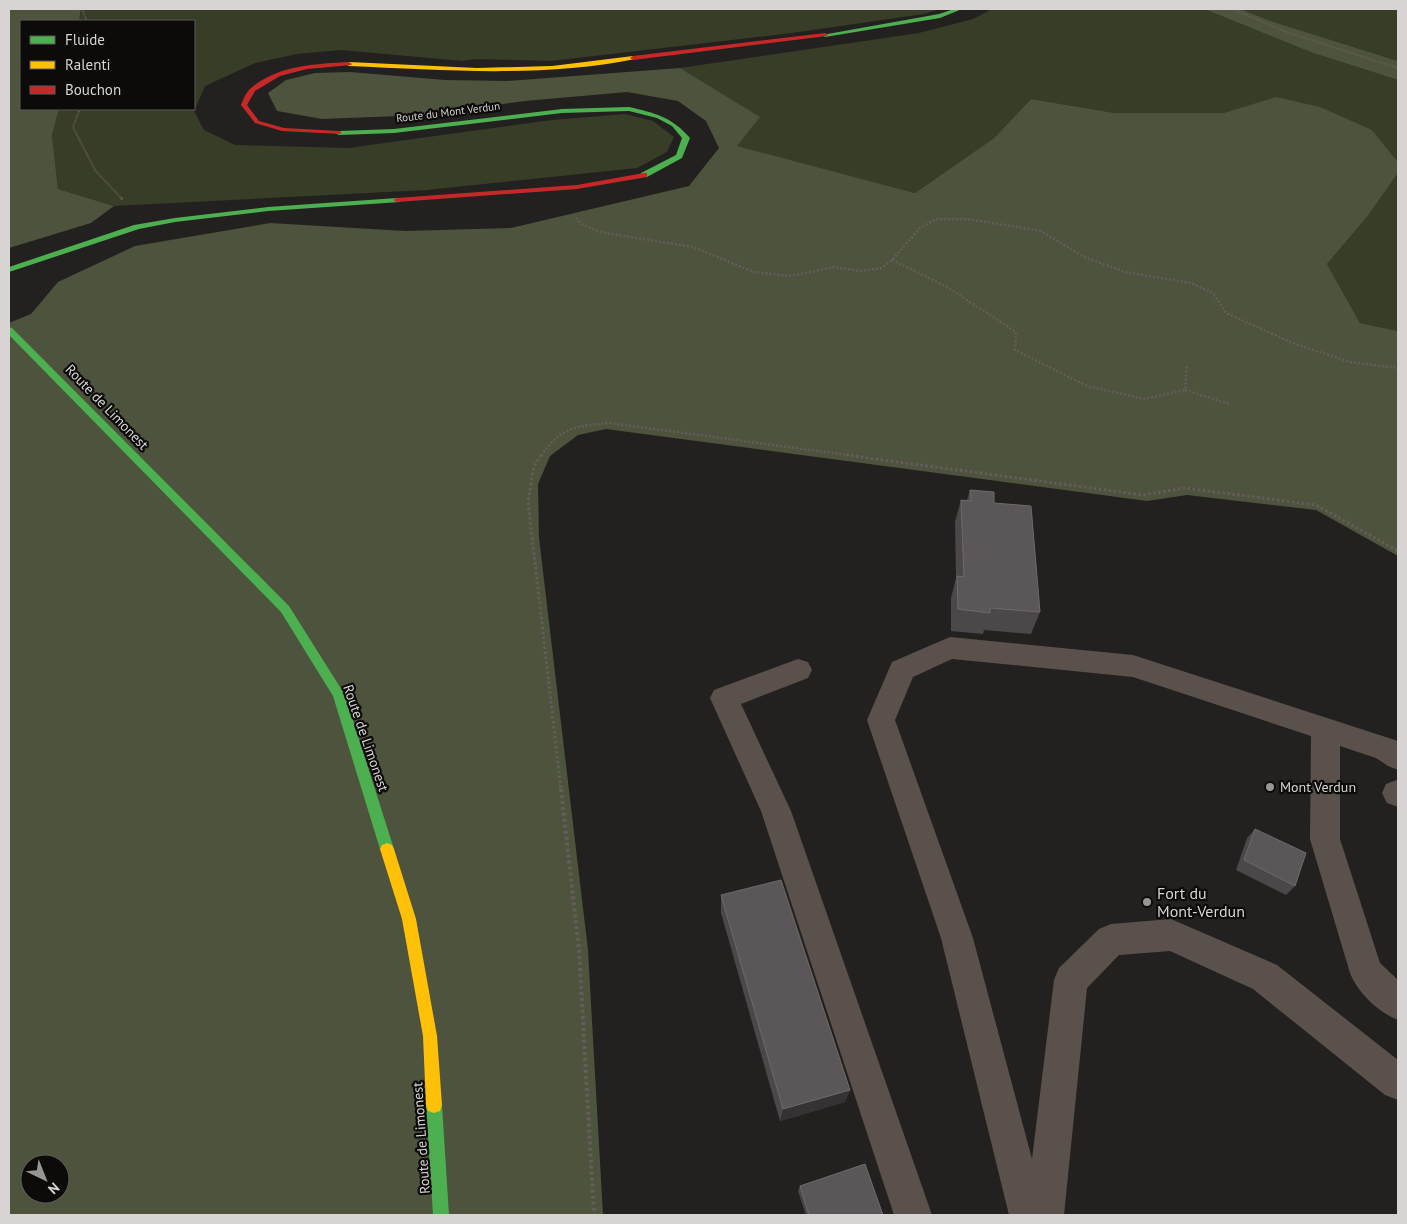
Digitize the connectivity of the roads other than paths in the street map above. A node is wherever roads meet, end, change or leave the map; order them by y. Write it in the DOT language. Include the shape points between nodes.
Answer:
graph roads {
  1 [pos="959,9"];
  2 [pos="9,270"];
  3 [pos="9,330"];
  4 [pos="798,670"];
  5 [pos="1325,729"];
  6 [pos="1398,757"];
  7 [pos="1398,1003"];
  8 [pos="1398,1082"];
  9 [pos="441,1215"];
  10 [pos="913,1215"];
  11 [pos="1028,1215"];
  12 [pos="1045,1215"];
  1 -- 2 [label="street, Route du Mont Verdun" via="940,16 846,32 552,68 477,70 341,64 288,72 252,90 244,106 257,122 284,130 339,133 394,131 562,111 629,109 659,117 674,125 686,138 679,156 646,175 577,187 268,209 174,220 137,227"];
  3 -- 9 [label="street, Route de Limonest" via="285,609 339,695 410,919 430,1036"];
  4 -- 10 [label="lane" via="724,698 776,811"];
  5 -- 6 [label="lane" via="1386,749"];
  5 -- 7 [label="lane" via="1325,839 1367,973"];
  5 -- 11 [label="lane" via="1133,666 950,648 902,670 881,720 957,938"];
  8 -- 12 [label="lane" via="1265,977 1171,935 1111,940 1071,980"];
}
